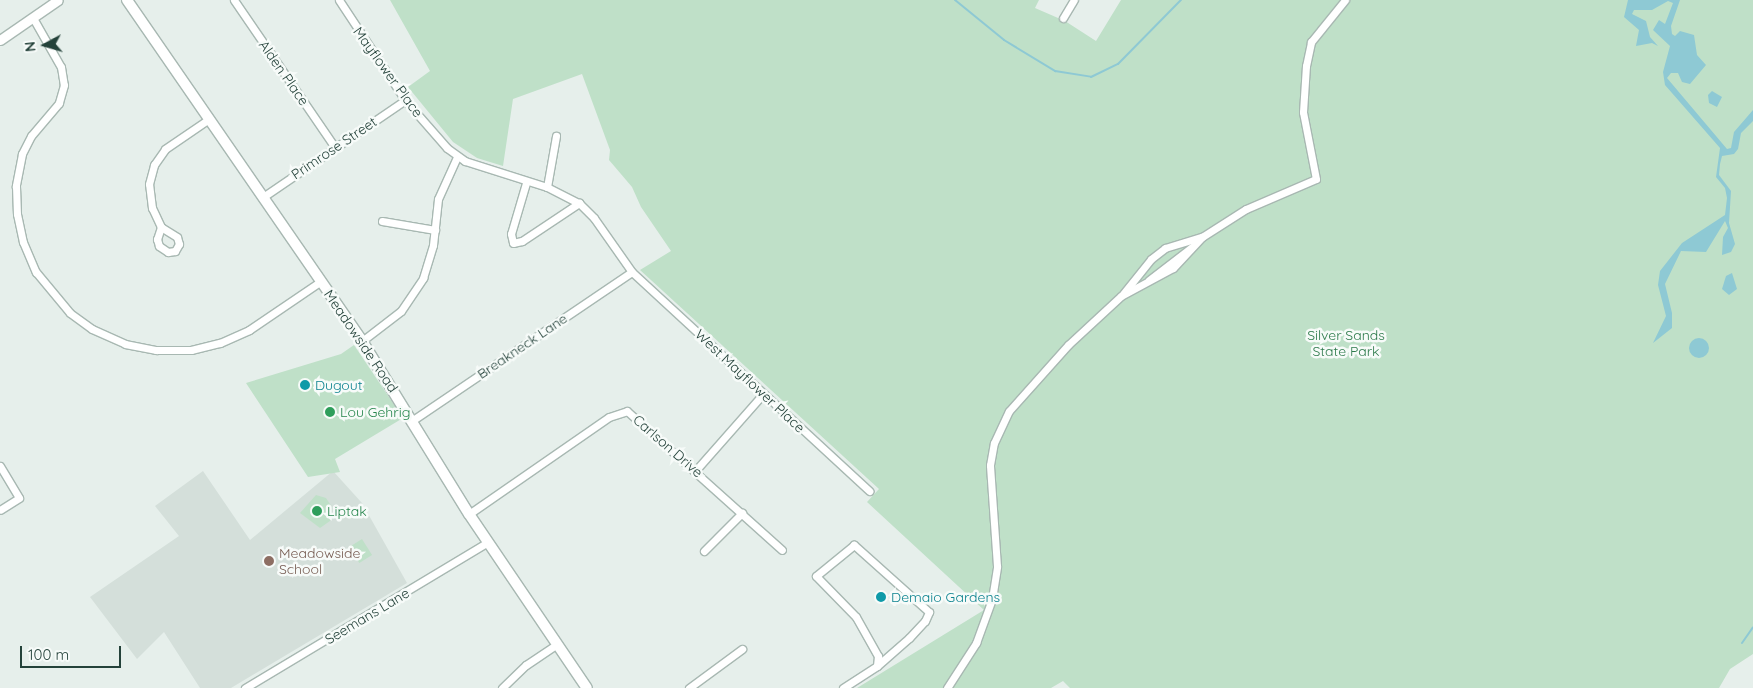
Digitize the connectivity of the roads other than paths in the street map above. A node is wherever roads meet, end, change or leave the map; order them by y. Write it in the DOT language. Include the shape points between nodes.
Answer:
graph roads {
  1 [pos="58,0"];
  2 [pos="127,0"];
  3 [pos="234,0"];
  4 [pos="339,0"];
  5 [pos="1074,0"];
  6 [pos="1345,0"];
  7 [pos="33,18"];
  8 [pos="1063,18"];
  9 [pos="0,40"];
  10 [pos="405,100"];
  11 [pos="209,119"];
  12 [pos="556,136"];
  13 [pos="334,146"];
  14 [pos="457,157"];
  15 [pos="526,183"];
  16 [pos="546,186"];
  17 [pos="263,197"];
  18 [pos="579,203"];
  19 [pos="382,221"];
  20 [pos="160,227"];
  21 [pos="435,230"];
  22 [pos="1202,237"];
  23 [pos="632,272"];
  24 [pos="321,281"];
  25 [pos="1121,296"];
  26 [pos="362,341"];
  27 [pos="763,394"];
  28 [pos="413,420"];
  29 [pos="0,466"];
  30 [pos="696,470"];
  31 [pos="869,491"];
  32 [pos="0,510"];
  33 [pos="742,513"];
  34 [pos="469,514"];
  35 [pos="488,542"];
  36 [pos="782,550"];
  37 [pos="704,551"];
  38 [pos="557,644"];
  39 [pos="742,649"];
  40 [pos="877,666"];
  41 [pos="245,688"];
  42 [pos="502,688"];
  43 [pos="587,688"];
  44 [pos="689,688"];
  45 [pos="843,688"];
  46 [pos="947,688"];
  1 -- 7 [label="street"];
  2 -- 11 [label="main road, Meadowside Road"];
  3 -- 13 [label="street, Alden Place"];
  4 -- 10 [label="street, Mayflower Place"];
  5 -- 8 [label="street"];
  6 -- 22 [label="street" via="1316,35 1307,60 1304,112 1316,179 1263,200"];
  7 -- 9 [label="street"];
  7 -- 24 [label="street" via="60,67 64,85 59,103 22,154 16,186 18,214 23,242 36,272 70,313 92,329 125,344 156,350 191,350 220,343 249,330"];
  10 -- 13 [label="street, Primrose Street"];
  10 -- 14 [label="street, Mayflower Place"];
  11 -- 17 [label="main road, Meadowside Road"];
  11 -- 20 [label="street" via="165,149 154,165 149,196"];
  12 -- 16 [label="street"];
  13 -- 17 [label="street, Primrose Street"];
  14 -- 15 [label="street, Mayflower Place"];
  14 -- 21 [label="street" via="438,199"];
  15 -- 16 [label="street, Mayflower Place"];
  15 -- 18 [label="street" via="511,234 513,243 522,241"];
  16 -- 18 [label="street, Mayflower Place"];
  17 -- 24 [label="main road, Meadowside Road"];
  18 -- 23 [label="street, Mayflower Place" via="594,218"];
  19 -- 21 [label="street"];
  21 -- 26 [label="street" via="431,258 416,291 401,311"];
  22 -- 25 [label="street" via="1147,282"];
  22 -- 25 [label="street" via="1165,248 1151,259"];
  23 -- 27 [label="street, West Mayflower Place"];
  23 -- 28 [label="street, Breakneck Lane"];
  24 -- 26 [label="main road, Meadowside Road"];
  25 -- 46 [label="street" via="1043,371 1017,400 1000,428 990,476 997,566 992,599 976,643"];
  26 -- 28 [label="main road, Meadowside Road"];
  27 -- 30 [label="street"];
  27 -- 31 [label="street, West Mayflower Place"];
  28 -- 34 [label="main road, Meadowside Road"];
  29 -- 32 [label="street" via="19,498"];
  30 -- 33 [label="street, Carlson Drive"];
  30 -- 34 [label="street, Carlson Drive" via="628,411 610,417"];
  33 -- 36 [label="street, Carlson Drive"];
  33 -- 37 [label="street"];
  34 -- 35 [label="main road, Meadowside Road"];
  35 -- 38 [label="main road, Meadowside Road"];
  35 -- 41 [label="street, Seemans Lane"];
  38 -- 42 [label="street" via="526,665"];
  38 -- 43 [label="main road, Meadowside Road"];
  39 -- 44 [label="street"];
  40 -- 40 [label="street" via="878,656 856,617 816,576 849,547 860,546 929,612 926,621"];
  40 -- 45 [label="street"];
}
